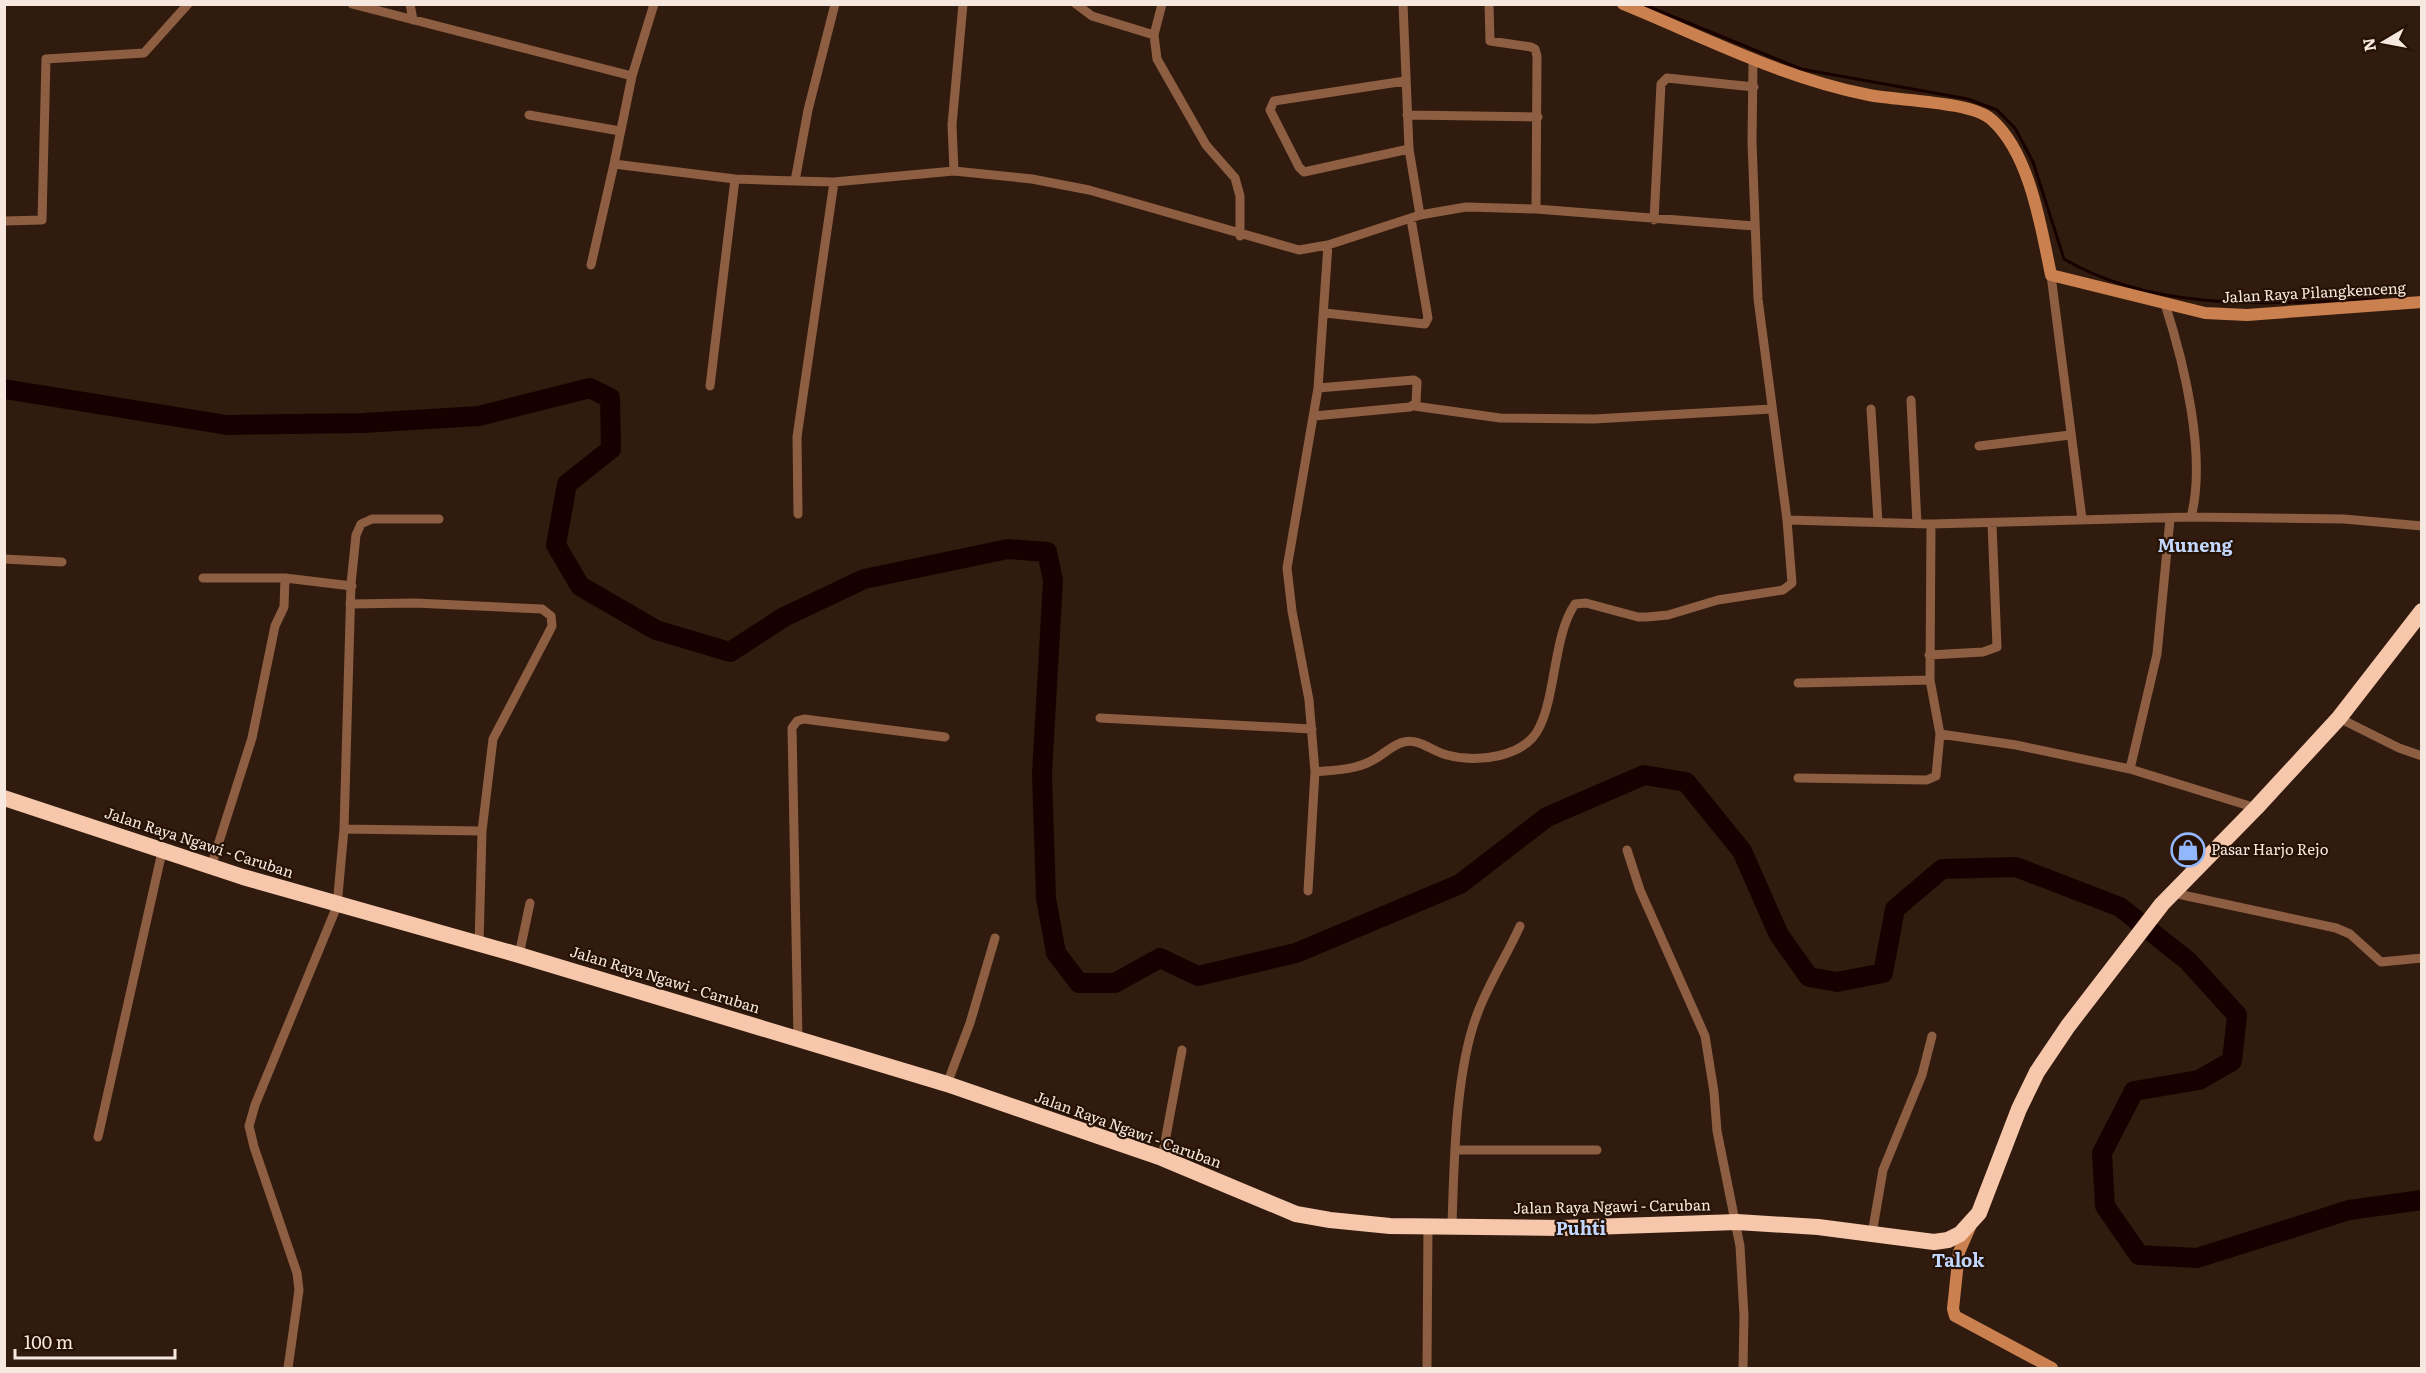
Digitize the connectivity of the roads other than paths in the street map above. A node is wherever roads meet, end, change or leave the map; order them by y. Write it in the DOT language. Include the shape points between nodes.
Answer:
graph roads {
  1 [pos="188,4"];
  2 [pos="352,4"];
  3 [pos="410,4"];
  4 [pos="654,4"];
  5 [pos="835,4"];
  6 [pos="963,4"];
  7 [pos="1076,4"];
  8 [pos="1162,4"];
  9 [pos="1403,4"];
  10 [pos="1490,4"];
  11 [pos="1623,4"];
  12 [pos="413,20"];
  13 [pos="1154,36"];
  14 [pos="1754,62"];
  15 [pos="632,76"];
  16 [pos="1405,81"];
  17 [pos="1755,87"];
  18 [pos="529,115"];
  19 [pos="1407,115"];
  20 [pos="1538,117"];
  21 [pos="620,131"];
  22 [pos="1409,149"];
  23 [pos="614,164"];
  24 [pos="954,171"];
  25 [pos="735,178"];
  26 [pos="795,181"];
  27 [pos="834,182"];
  28 [pos="1536,209"];
  29 [pos="1420,215"];
  30 [pos="1410,219"];
  31 [pos="1654,220"];
  32 [pos="4,221"];
  33 [pos="1754,226"];
  34 [pos="1240,236"];
  35 [pos="1328,245"];
  36 [pos="591,265"];
  37 [pos="2051,275"];
  38 [pos="2421,302"];
  39 [pos="2165,304"];
  40 [pos="1325,313"];
  41 [pos="710,386"];
  42 [pos="1318,388"];
  43 [pos="1911,400"];
  44 [pos="1414,406"];
  45 [pos="1772,409"];
  46 [pos="1871,409"];
  47 [pos="1314,416"];
  48 [pos="2070,435"];
  49 [pos="1979,446"];
  50 [pos="798,514"];
  51 [pos="2191,517"];
  52 [pos="440,519"];
  53 [pos="2082,519"];
  54 [pos="2170,519"];
  55 [pos="1787,520"];
  56 [pos="1878,522"];
  57 [pos="1917,524"];
  58 [pos="1931,524"];
  59 [pos="1992,524"];
  60 [pos="2421,526"];
  61 [pos="4,559"];
  62 [pos="62,561"];
  63 [pos="203,578"];
  64 [pos="285,578"];
  65 [pos="352,586"];
  66 [pos="350,604"];
  67 [pos="2421,611"];
  68 [pos="1929,655"];
  69 [pos="1930,680"];
  70 [pos="1797,683"];
  71 [pos="1100,718"];
  72 [pos="2339,718"];
  73 [pos="1312,729"];
  74 [pos="1940,734"];
  75 [pos="945,737"];
  76 [pos="2421,756"];
  77 [pos="2130,769"];
  78 [pos="1315,772"];
  79 [pos="1798,778"];
  80 [pos="4,798"];
  81 [pos="2256,808"];
  82 [pos="344,829"];
  83 [pos="482,831"];
  84 [pos="1627,850"];
  85 [pos="162,852"];
  86 [pos="211,867"];
  87 [pos="1308,891"];
  88 [pos="2168,899"];
  89 [pos="530,903"];
  90 [pos="337,906"];
  91 [pos="1520,926"];
  92 [pos="995,938"];
  93 [pos="479,945"];
  94 [pos="519,955"];
  95 [pos="2421,958"];
  96 [pos="1932,1036"];
  97 [pos="798,1040"];
  98 [pos="1182,1050"];
  99 [pos="947,1084"];
  100 [pos="98,1137"];
  101 [pos="1455,1150"];
  102 [pos="1597,1150"];
  103 [pos="1162,1158"];
  104 [pos="1973,1220"];
  105 [pos="1737,1222"];
  106 [pos="1428,1225"];
  107 [pos="1452,1226"];
  108 [pos="1872,1234"];
  109 [pos="1937,1242"];
  110 [pos="1958,1261"];
  111 [pos="288,1368"];
  112 [pos="1427,1368"];
  113 [pos="1743,1368"];
  114 [pos="2052,1368"];
  1 -- 32 [label="street" via="144,53 46,59 42,220"];
  2 -- 12 [label="street"];
  3 -- 12 [label="street"];
  4 -- 15 [label="street"];
  5 -- 26 [label="street"];
  6 -- 24 [label="street" via="952,125"];
  7 -- 13 [label="street" via="1092,16"];
  8 -- 13 [label="street"];
  9 -- 16 [label="street"];
  10 -- 20 [label="street" via="1490,41 1535,50"];
  11 -- 14 [label="main road"];
  12 -- 15 [label="street"];
  13 -- 34 [label="street" via="1167,80 1182,99 1206,145 1235,178 1240,196"];
  14 -- 17 [label="street"];
  14 -- 37 [label="main road" via="1841,90 1972,109 1991,118 2006,136 2024,171"];
  15 -- 21 [label="street"];
  16 -- 19 [label="street"];
  16 -- 22 [label="street" via="1274,101 1270,110 1304,172"];
  17 -- 31 [label="street" via="1668,78 1661,84"];
  17 -- 33 [label="street"];
  18 -- 21 [label="street"];
  19 -- 20 [label="street"];
  19 -- 22 [label="street"];
  20 -- 28 [label="street"];
  21 -- 23 [label="street"];
  22 -- 29 [label="street"];
  23 -- 25 [label="street"];
  23 -- 36 [label="street"];
  24 -- 27 [label="street"];
  24 -- 34 [label="street" via="1089,190"];
  25 -- 26 [label="street"];
  25 -- 41 [label="street"];
  26 -- 27 [label="street"];
  27 -- 50 [label="street" via="797,437"];
  28 -- 29 [label="street" via="1466,207"];
  28 -- 31 [label="street"];
  29 -- 30 [label="street"];
  30 -- 35 [label="street"];
  30 -- 40 [label="street" via="1428,318 1425,324"];
  31 -- 33 [label="street"];
  33 -- 45 [label="street" via="1758,298"];
  34 -- 35 [label="street" via="1299,250"];
  35 -- 40 [label="street"];
  37 -- 39 [label="main road, Jalan Raya Pilangkenceng"];
  37 -- 48 [label="street"];
  38 -- 39 [label="main road, Jalan Raya Pilangkenceng" via="2247,315 2205,314"];
  39 -- 51 [label="street" via="2179,347 2191,419 2197,494"];
  40 -- 42 [label="street"];
  42 -- 44 [label="street" via="1414,380"];
  42 -- 47 [label="street"];
  43 -- 57 [label="street"];
  44 -- 45 [label="street" via="1500,418 1594,419"];
  44 -- 47 [label="street"];
  45 -- 55 [label="street"];
  46 -- 56 [label="street"];
  47 -- 73 [label="street" via="1287,568"];
  48 -- 49 [label="street"];
  48 -- 53 [label="street"];
  51 -- 54 [label="street"];
  51 -- 60 [label="street" via="2344,519"];
  52 -- 65 [label="street" via="372,519 361,524 356,536"];
  53 -- 54 [label="street"];
  53 -- 59 [label="street"];
  54 -- 77 [label="street" via="2157,654"];
  55 -- 56 [label="street"];
  55 -- 78 [label="street" via="1793,578 1789,587 1647,617 1575,604 1540,727 1528,744 1487,758 1465,758 1446,755 1413,741 1403,742 1366,763"];
  56 -- 57 [label="street"];
  57 -- 58 [label="street"];
  58 -- 59 [label="street"];
  58 -- 68 [label="street"];
  59 -- 68 [label="street" via="1997,647 1983,652"];
  61 -- 62 [label="street"];
  63 -- 64 [label="street"];
  64 -- 65 [label="street"];
  64 -- 86 [label="street" via="284,607 274,626 252,738"];
  65 -- 66 [label="street"];
  66 -- 82 [label="street"];
  66 -- 83 [label="street" via="542,609 550,616 552,626 493,740"];
  67 -- 72 [label="highway"];
  68 -- 69 [label="street"];
  69 -- 70 [label="street"];
  69 -- 74 [label="street"];
  71 -- 73 [label="street"];
  72 -- 76 [label="street"];
  72 -- 81 [label="highway"];
  73 -- 78 [label="street"];
  74 -- 77 [label="street"];
  74 -- 79 [label="street" via="1938,770 1936,776 1927,780"];
  75 -- 97 [label="street" via="804,719 792,728"];
  77 -- 81 [label="street"];
  78 -- 87 [label="street"];
  80 -- 85 [label="highway, Jalan Raya Ngawi - Caruban"];
  81 -- 88 [label="highway"];
  82 -- 83 [label="street"];
  82 -- 90 [label="street"];
  83 -- 93 [label="street"];
  84 -- 105 [label="street" via="1640,890 1705,1036 1717,1131"];
  85 -- 86 [label="highway, Jalan Raya Ngawi - Caruban"];
  85 -- 100 [label="street"];
  86 -- 90 [label="highway, Jalan Raya Ngawi - Caruban"];
  88 -- 95 [label="street" via="2336,928 2350,934 2381,962"];
  88 -- 104 [label="highway" via="2068,1026 2037,1072"];
  89 -- 94 [label="street"];
  90 -- 93 [label="highway, Jalan Raya Ngawi - Caruban"];
  90 -- 111 [label="street" via="249,1126 297,1273 299,1290"];
  91 -- 101 [label="street" via="1474,1023"];
  92 -- 99 [label="street"];
  93 -- 94 [label="highway, Jalan Raya Ngawi - Caruban"];
  94 -- 97 [label="highway, Jalan Raya Ngawi - Caruban"];
  96 -- 108 [label="street" via="1922,1075 1883,1170"];
  97 -- 99 [label="highway, Jalan Raya Ngawi - Caruban"];
  98 -- 103 [label="street"];
  99 -- 103 [label="highway, Jalan Raya Ngawi - Caruban"];
  101 -- 102 [label="street"];
  101 -- 107 [label="street"];
  103 -- 106 [label="highway, Jalan Raya Ngawi - Caruban" via="1296,1214 1352,1223"];
  104 -- 109 [label="highway" via="1960,1234"];
  104 -- 110 [label="main road"];
  105 -- 107 [label="highway, Jalan Raya Ngawi - Caruban" via="1561,1228"];
  105 -- 108 [label="highway, Jalan Raya Ngawi - Caruban"];
  105 -- 113 [label="street" via="1744,1316"];
  106 -- 107 [label="highway, Jalan Raya Ngawi - Caruban"];
  106 -- 112 [label="street"];
  108 -- 109 [label="highway, Jalan Raya Ngawi - Caruban"];
  109 -- 110 [label="main road" via="1947,1247"];
  110 -- 114 [label="main road" via="1955,1316"];
}
